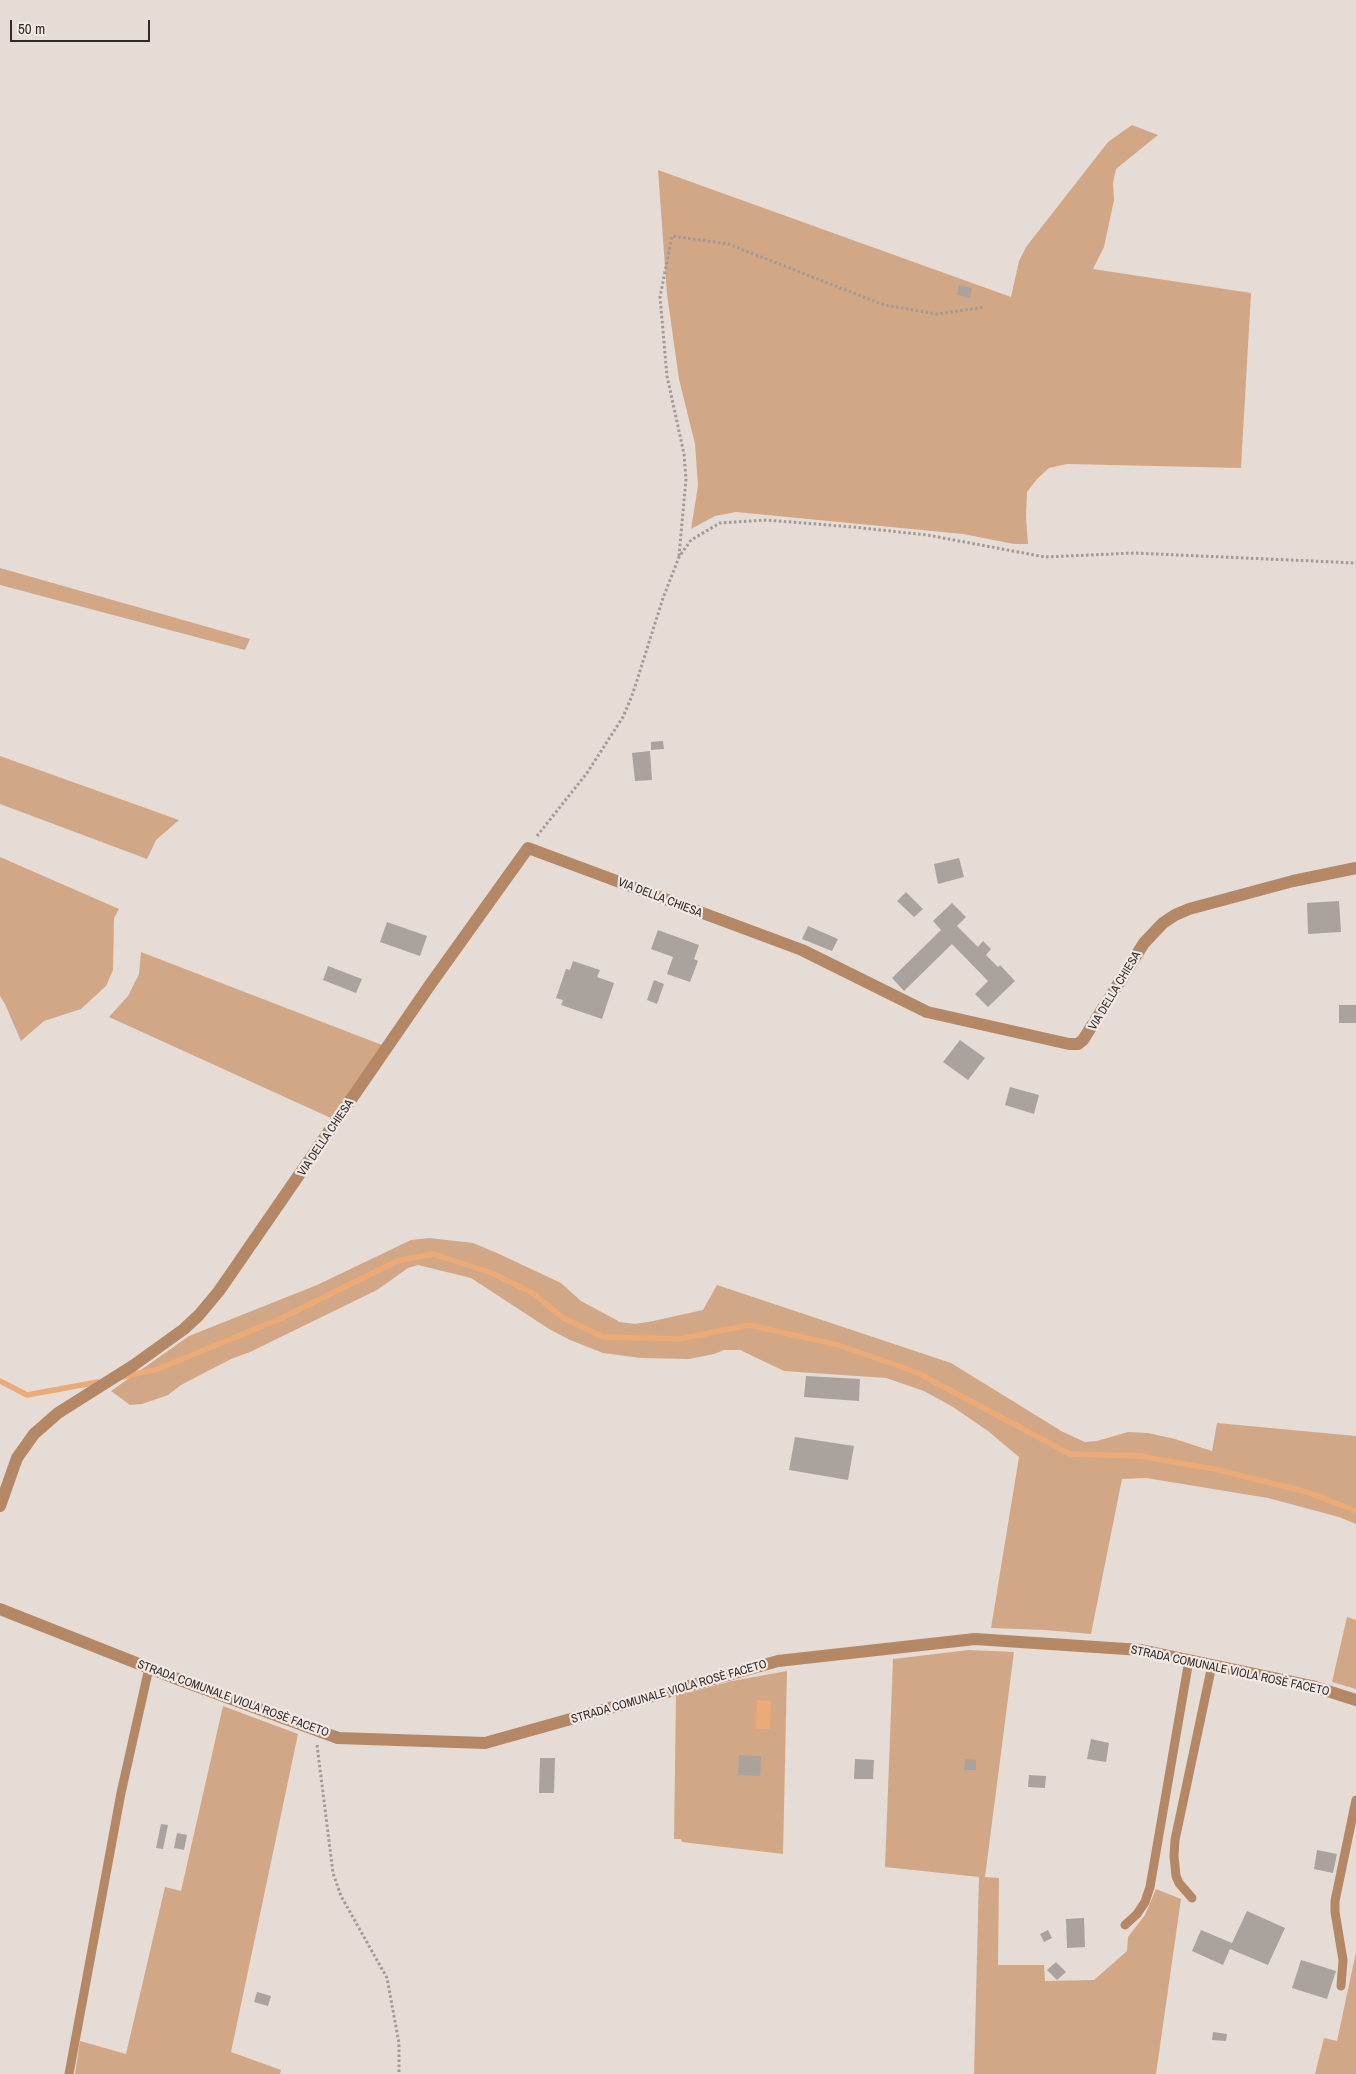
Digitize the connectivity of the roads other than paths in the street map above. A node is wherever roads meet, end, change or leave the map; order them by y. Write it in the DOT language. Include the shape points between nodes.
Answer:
graph roads {
  1 [pos="1356,868"];
  2 [pos="0,1506"];
  3 [pos="0,1609"];
  4 [pos="1189,1660"];
  5 [pos="1212,1665"];
  6 [pos="148,1668"];
  7 [pos="1356,1700"];
  8 [pos="1356,1706"];
  9 [pos="1356,1800"];
  10 [pos="1192,1898"];
  11 [pos="1125,1925"];
  12 [pos="1341,1986"];
  13 [pos="70,2074"];
  1 -- 2 [label="street, VIA DELLA CHIESA" via="1293,880 1175,915 1144,942 1083,1040 1069,1044 927,1012 802,950 528,848 200,1315 134,1365 58,1413 34,1434 16,1458"];
  3 -- 6 [label="street, STRADA COMUNALE VIOLA ROSÈ FACETO"];
  4 -- 5 [label="street, STRADA COMUNALE VIOLA ROSÈ FACETO"];
  4 -- 6 [label="street, STRADA COMUNALE VIOLA ROSÈ FACETO" via="1141,1650 975,1639 778,1661 485,1744 338,1738"];
  4 -- 11 [label="lane" via="1150,1887 1138,1914"];
  5 -- 7 [label="street, STRADA COMUNALE VIOLA ROSÈ FACETO" via="1312,1686"];
  5 -- 10 [label="lane" via="1175,1840 1175,1871 1179,1883"];
  6 -- 13 [label="lane" via="121,1793"];
  7 -- 8 [label="lane"];
  9 -- 12 [label="lane" via="1335,1901 1343,1960"];
}
